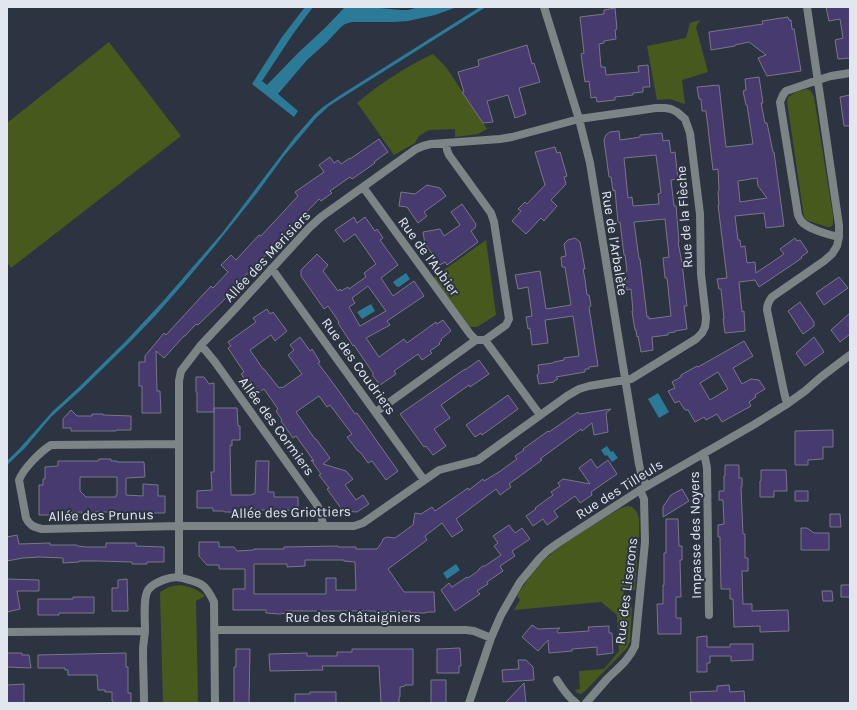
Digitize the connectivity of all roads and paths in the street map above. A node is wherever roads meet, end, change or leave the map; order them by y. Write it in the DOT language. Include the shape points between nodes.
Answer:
graph roads {
  1 [pos="544,7"];
  2 [pos="807,7"];
  3 [pos="850,73"];
  4 [pos="818,80"];
  5 [pos="579,119"];
  6 [pos="446,143"];
  7 [pos="363,187"];
  8 [pos="839,237"];
  9 [pos="270,269"];
  10 [pos="476,340"];
  11 [pos="485,340"];
  12 [pos="201,345"];
  13 [pos="850,355"];
  14 [pos="625,380"];
  15 [pos="787,404"];
  16 [pos="376,412"];
  17 [pos="540,415"];
  18 [pos="179,444"];
  19 [pos="704,454"];
  20 [pos="424,480"];
  21 [pos="643,488"];
  22 [pos="180,526"];
  23 [pos="323,526"];
  24 [pos="179,577"];
  25 [pos="710,615"];
  26 [pos="214,630"];
  27 [pos="145,631"];
  28 [pos="7,632"];
  29 [pos="491,638"];
  30 [pos="557,680"];
  31 [pos="144,703"];
  32 [pos="215,703"];
  33 [pos="469,703"];
  34 [pos="576,703"];
  35 [pos="586,703"];
  1 -- 5 [label="street, Rue de l’Arbalète"];
  2 -- 4 [label="street"];
  3 -- 4 [label="street"];
  4 -- 8 [label="street"];
  4 -- 8 [label="street" via="786,91 780,102 798,215 808,226"];
  5 -- 6 [label="street, Allée des Merisiers" via="512,138"];
  5 -- 14 [label="street, Rue de l’Arbalète" via="590,163"];
  5 -- 14 [label="street, Rue de la Flèche" via="665,108 672,109 686,119 690,133 700,214 705,327 696,339"];
  6 -- 7 [label="street, Allée des Merisiers" via="416,149"];
  6 -- 11 [label="street" via="449,155 491,213 494,222 509,319 506,325"];
  7 -- 9 [label="street, Allée des Merisiers" via="321,217"];
  7 -- 10 [label="street, Rue de l'Aubier"];
  8 -- 15 [label="street" via="832,254 768,302 772,338"];
  9 -- 12 [label="street, Allée des Merisiers"];
  9 -- 16 [label="street, Rue des Coudriers"];
  10 -- 11 [label="street"];
  10 -- 16 [label="street"];
  11 -- 17 [label="street"];
  12 -- 18 [label="street, Allée des Merisiers" via="181,372"];
  12 -- 23 [label="street, Allée des Cormiers" via="317,505"];
  13 -- 15 [label="street, Rue des Tilleuls"];
  14 -- 17 [label="street, Allée des Griottiers" via="580,389"];
  14 -- 21 [label="street, Rue de l’Arbalète"];
  15 -- 19 [label="street, Rue des Tilleuls"];
  16 -- 20 [label="street, Rue des Coudriers"];
  17 -- 20 [label="street, Allée des Griottiers" via="478,460 440,470"];
  18 -- 22 [label="street, Allée des Merisiers"];
  18 -- 22 [label="street, Allée des Prunus" via="50,445 25,469 19,480 26,518 34,527"];
  19 -- 21 [label="street, Rue des Tilleuls"];
  19 -- 25 [label="street, Impasse des Noyers" via="707,468"];
  20 -- 23 [label="street, Allée des Griottiers" via="363,523 354,526"];
  21 -- 29 [label="street, Rue des Tilleuls" via="558,543 539,559 508,601"];
  21 -- 35 [label="street, Rue des Liserons" via="645,542 635,646 627,659"];
  22 -- 23 [label="street, Allée des Griottiers"];
  22 -- 24 [label="street, Allée des Merisiers"];
  24 -- 26 [label="street" via="200,583 208,590 214,602"];
  24 -- 27 [label="street" via="155,583 148,590 145,598"];
  26 -- 29 [label="street, Rue des Châtaigniers" via="466,630"];
  26 -- 32 [label="street"];
  27 -- 28 [label="street"];
  27 -- 31 [label="street"];
  29 -- 33 [label="street, Rue des Tilleuls"];
  30 -- 34 [label="street"];
}
